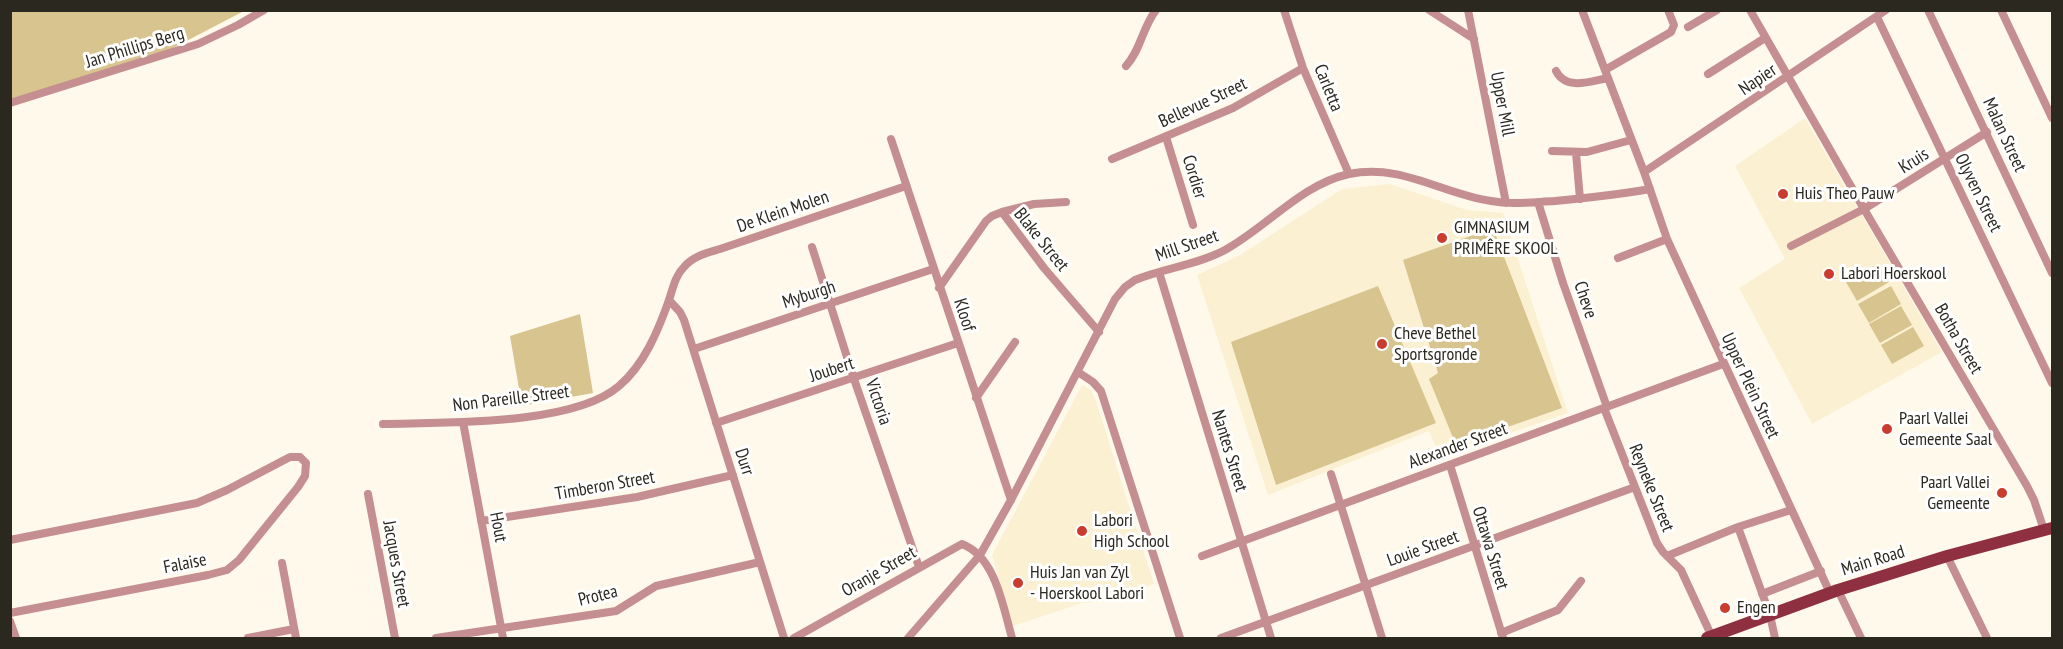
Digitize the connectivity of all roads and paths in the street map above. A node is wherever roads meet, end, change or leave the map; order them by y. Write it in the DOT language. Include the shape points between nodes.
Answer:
graph roads {
  1 [pos="264,10"];
  2 [pos="1284,10"];
  3 [pos="1429,10"];
  4 [pos="1468,10"];
  5 [pos="1582,10"];
  6 [pos="1668,10"];
  7 [pos="1718,10"];
  8 [pos="1750,10"];
  9 [pos="1886,10"];
  10 [pos="1928,10"];
  11 [pos="2001,10"];
  12 [pos="1154,11"];
  13 [pos="1877,17"];
  14 [pos="1688,27"];
  15 [pos="1765,38"];
  16 [pos="1474,39"];
  17 [pos="1126,66"];
  18 [pos="1303,68"];
  19 [pos="1605,70"];
  20 [pos="1556,71"];
  21 [pos="1708,74"];
  22 [pos="1608,78"];
  23 [pos="1788,78"];
  24 [pos="10,103"];
  25 [pos="2052,118"];
  26 [pos="1987,132"];
  27 [pos="1167,137"];
  28 [pos="891,139"];
  29 [pos="1631,140"];
  30 [pos="1552,151"];
  31 [pos="1576,153"];
  32 [pos="1112,159"];
  33 [pos="1945,159"];
  34 [pos="1644,172"];
  35 [pos="1349,174"];
  36 [pos="906,186"];
  37 [pos="1650,189"];
  38 [pos="1580,199"];
  39 [pos="1065,202"];
  40 [pos="1538,202"];
  41 [pos="1506,203"];
  42 [pos="1864,209"];
  43 [pos="1002,212"];
  44 [pos="1193,225"];
  45 [pos="1667,239"];
  46 [pos="1791,246"];
  47 [pos="812,247"];
  48 [pos="1618,258"];
  49 [pos="933,269"];
  50 [pos="2052,270"];
  51 [pos="1159,272"];
  52 [pos="677,276"];
  53 [pos="939,288"];
  54 [pos="669,300"];
  55 [pos="831,303"];
  56 [pos="1099,332"];
  57 [pos="1015,342"];
  58 [pos="958,343"];
  59 [pos="694,349"];
  60 [pos="1724,364"];
  61 [pos="1078,372"];
  62 [pos="854,379"];
  63 [pos="2052,383"];
  64 [pos="976,398"];
  65 [pos="1605,407"];
  66 [pos="463,422"];
  67 [pos="716,423"];
  68 [pos="383,424"];
  69 [pos="1450,465"];
  70 [pos="1331,474"];
  71 [pos="733,475"];
  72 [pos="1635,487"];
  73 [pos="368,494"];
  74 [pos="1011,500"];
  75 [pos="1341,505"];
  76 [pos="1791,510"];
  77 [pos="481,521"];
  78 [pos="1738,527"];
  79 [pos="2048,529"];
  80 [pos="10,540"];
  81 [pos="1242,543"];
  82 [pos="1474,546"];
  83 [pos="980,555"];
  84 [pos="1202,556"];
  85 [pos="1667,556"];
  86 [pos="1947,556"];
  87 [pos="760,562"];
  88 [pos="282,563"];
  89 [pos="919,567"];
  90 [pos="1821,571"];
  91 [pos="1581,581"];
  92 [pos="1366,585"];
  93 [pos="1834,592"];
  94 [pos="1762,594"];
  95 [pos="10,613"];
  96 [pos="1770,615"];
  97 [pos="10,621"];
  98 [pos="1267,623"];
  99 [pos="501,627"];
  100 [pos="294,629"];
  101 [pos="1502,636"];
  102 [pos="1221,638"];
  103 [pos="1710,638"];
  104 [pos="16,639"];
  105 [pos="248,639"];
  106 [pos="296,639"];
  107 [pos="395,639"];
  108 [pos="436,639"];
  109 [pos="503,639"];
  110 [pos="784,639"];
  111 [pos="794,639"];
  112 [pos="908,639"];
  113 [pos="1012,639"];
  114 [pos="1180,639"];
  115 [pos="1271,639"];
  116 [pos="1382,639"];
  117 [pos="1775,639"];
  118 [pos="1861,639"];
  119 [pos="1988,639"];
  1 -- 24 [label="street, Jan Phillips Berg" via="198,44"];
  2 -- 18 [label="street, Carletta"];
  3 -- 16 [label="street"];
  4 -- 16 [label="street, Upper Mill"];
  5 -- 19 [label="street, Upper Plein Street"];
  6 -- 19 [label="street" via="1674,25 1671,32"];
  7 -- 14 [label="street"];
  8 -- 15 [label="street, Botha Street"];
  9 -- 13 [label="street, Napier"];
  10 -- 26 [label="street, Malan Street"];
  11 -- 25 [label="street"];
  12 -- 17 [label="street" via="1137,53"];
  13 -- 23 [label="street, Napier"];
  13 -- 33 [label="street, Olyven Street"];
  15 -- 21 [label="street"];
  15 -- 23 [label="street, Botha Street"];
  16 -- 41 [label="street, Upper Mill"];
  18 -- 27 [label="street, Bellevue Street" via="1233,108"];
  18 -- 35 [label="street, Carletta"];
  19 -- 22 [label="street, Upper Plein Street"];
  20 -- 22 [label="street" via="1560,79 1569,83"];
  22 -- 29 [label="street, Upper Plein Street"];
  23 -- 34 [label="street, Napier"];
  23 -- 42 [label="street, Botha Street"];
  26 -- 33 [label="street, Kruis"];
  26 -- 50 [label="street, Malan Street"];
  27 -- 32 [label="street, Bellevue Street"];
  27 -- 44 [label="street, Cordier"];
  28 -- 36 [label="street, Kloof"];
  29 -- 31 [label="street"];
  29 -- 34 [label="street, Upper Plein Street"];
  30 -- 31 [label="street"];
  31 -- 38 [label="street"];
  33 -- 42 [label="street, Kruis"];
  33 -- 63 [label="street, Olyven Street"];
  34 -- 37 [label="street, Upper Plein Street"];
  35 -- 41 [label="street, Mill Street" via="1400,174 1475,198"];
  35 -- 51 [label="street, Mill Street" via="1309,192 1228,249"];
  36 -- 49 [label="street, Kloof"];
  36 -- 52 [label="street, De Klein Molen" via="695,258"];
  37 -- 38 [label="street, Mill Street"];
  37 -- 45 [label="street, Upper Plein Street"];
  38 -- 40 [label="street, Mill Street"];
  39 -- 43 [label="street"];
  40 -- 41 [label="street, Mill Street"];
  40 -- 65 [label="street, Cheve"];
  42 -- 46 [label="street, Kruis"];
  42 -- 79 [label="street, Botha Street" via="2027,486"];
  43 -- 53 [label="street, Blake Street" via="986,221"];
  43 -- 56 [label="street, Blake Street"];
  45 -- 48 [label="street"];
  45 -- 60 [label="street, Upper Plein Street"];
  47 -- 55 [label="street, Victoria"];
  49 -- 53 [label="street, Kloof"];
  49 -- 55 [label="street, Myburgh"];
  51 -- 56 [label="street, Mill Street" via="1135,280 1121,291"];
  51 -- 81 [label="street, Nantes Street"];
  52 -- 54 [label="street, Non Pareille Street"];
  53 -- 58 [label="street, Kloof"];
  54 -- 59 [label="street, Durr" via="680,312"];
  54 -- 66 [label="street, Non Pareille Street" via="645,356 629,377 596,401 551,413"];
  55 -- 59 [label="street, Myburgh"];
  55 -- 62 [label="street, Victoria"];
  56 -- 61 [label="street, Mill Street"];
  57 -- 64 [label="street"];
  58 -- 62 [label="street, Joubert"];
  58 -- 64 [label="street, Kloof"];
  59 -- 67 [label="street, Durr"];
  60 -- 65 [label="street, Alexander Street"];
  60 -- 76 [label="street, Upper Plein Street"];
  61 -- 74 [label="street, Mill Street"];
  61 -- 114 [label="street" via="1101,391"];
  62 -- 67 [label="street, Joubert"];
  62 -- 89 [label="street, Victoria"];
  64 -- 74 [label="street, Kloof"];
  65 -- 69 [label="street, Alexander Street"];
  65 -- 72 [label="street, Reyneke Street"];
  66 -- 68 [label="street, Non Pareille Street"];
  66 -- 77 [label="street, Hout"];
  67 -- 71 [label="street, Durr"];
  69 -- 75 [label="street, Alexander Street"];
  69 -- 82 [label="street, Ottawa Street"];
  70 -- 75 [label="street"];
  71 -- 77 [label="street, Timberon Street" via="637,497"];
  71 -- 87 [label="street, Durr"];
  72 -- 82 [label="street, Louie Street"];
  72 -- 85 [label="street, Reyneke Street" via="1657,543"];
  73 -- 107 [label="street, Jacques Street"];
  74 -- 83 [label="street, Mill Street"];
  75 -- 81 [label="street, Alexander Street"];
  75 -- 92 [label="street"];
  76 -- 78 [label="street"];
  76 -- 90 [label="street, Upper Plein Street"];
  77 -- 99 [label="street, Hout"];
  78 -- 85 [label="street"];
  78 -- 94 [label="street"];
  79 -- 86 [label="main road, Main Road"];
  80 -- 95 [label="street, Falaise" via="197,503 290,457 304,460 307,470 227,570"];
  81 -- 84 [label="street, Alexander Street"];
  81 -- 98 [label="street, Nantes Street"];
  82 -- 92 [label="street, Louie Street"];
  82 -- 101 [label="street, Ottawa Street"];
  83 -- 89 [label="street, Oranje Street" via="962,544"];
  83 -- 112 [label="street, Mill Street"];
  83 -- 113 [label="street" via="995,582"];
  85 -- 103 [label="street, Reyneke Street" via="1681,570"];
  86 -- 93 [label="main road, Main Road"];
  86 -- 119 [label="street"];
  87 -- 99 [label="street, Protea" via="656,586 616,610"];
  87 -- 110 [label="street, Durr"];
  88 -- 100 [label="street"];
  89 -- 111 [label="street, Oranje Street"];
  90 -- 93 [label="street, Upper Plein Street"];
  90 -- 94 [label="street"];
  91 -- 101 [label="street" via="1555,612"];
  92 -- 98 [label="street, Louie Street"];
  92 -- 116 [label="street"];
  93 -- 96 [label="main road, Main Road"];
  93 -- 118 [label="street, Upper Plein Street"];
  94 -- 96 [label="street"];
  96 -- 103 [label="main road, Main Road"];
  96 -- 117 [label="street"];
  97 -- 104 [label="street"];
  98 -- 102 [label="street, Louie Street"];
  98 -- 115 [label="street, Nantes Street"];
  99 -- 108 [label="street, Protea"];
  99 -- 109 [label="street, Hout"];
  100 -- 105 [label="street"];
  100 -- 106 [label="street"];
}
